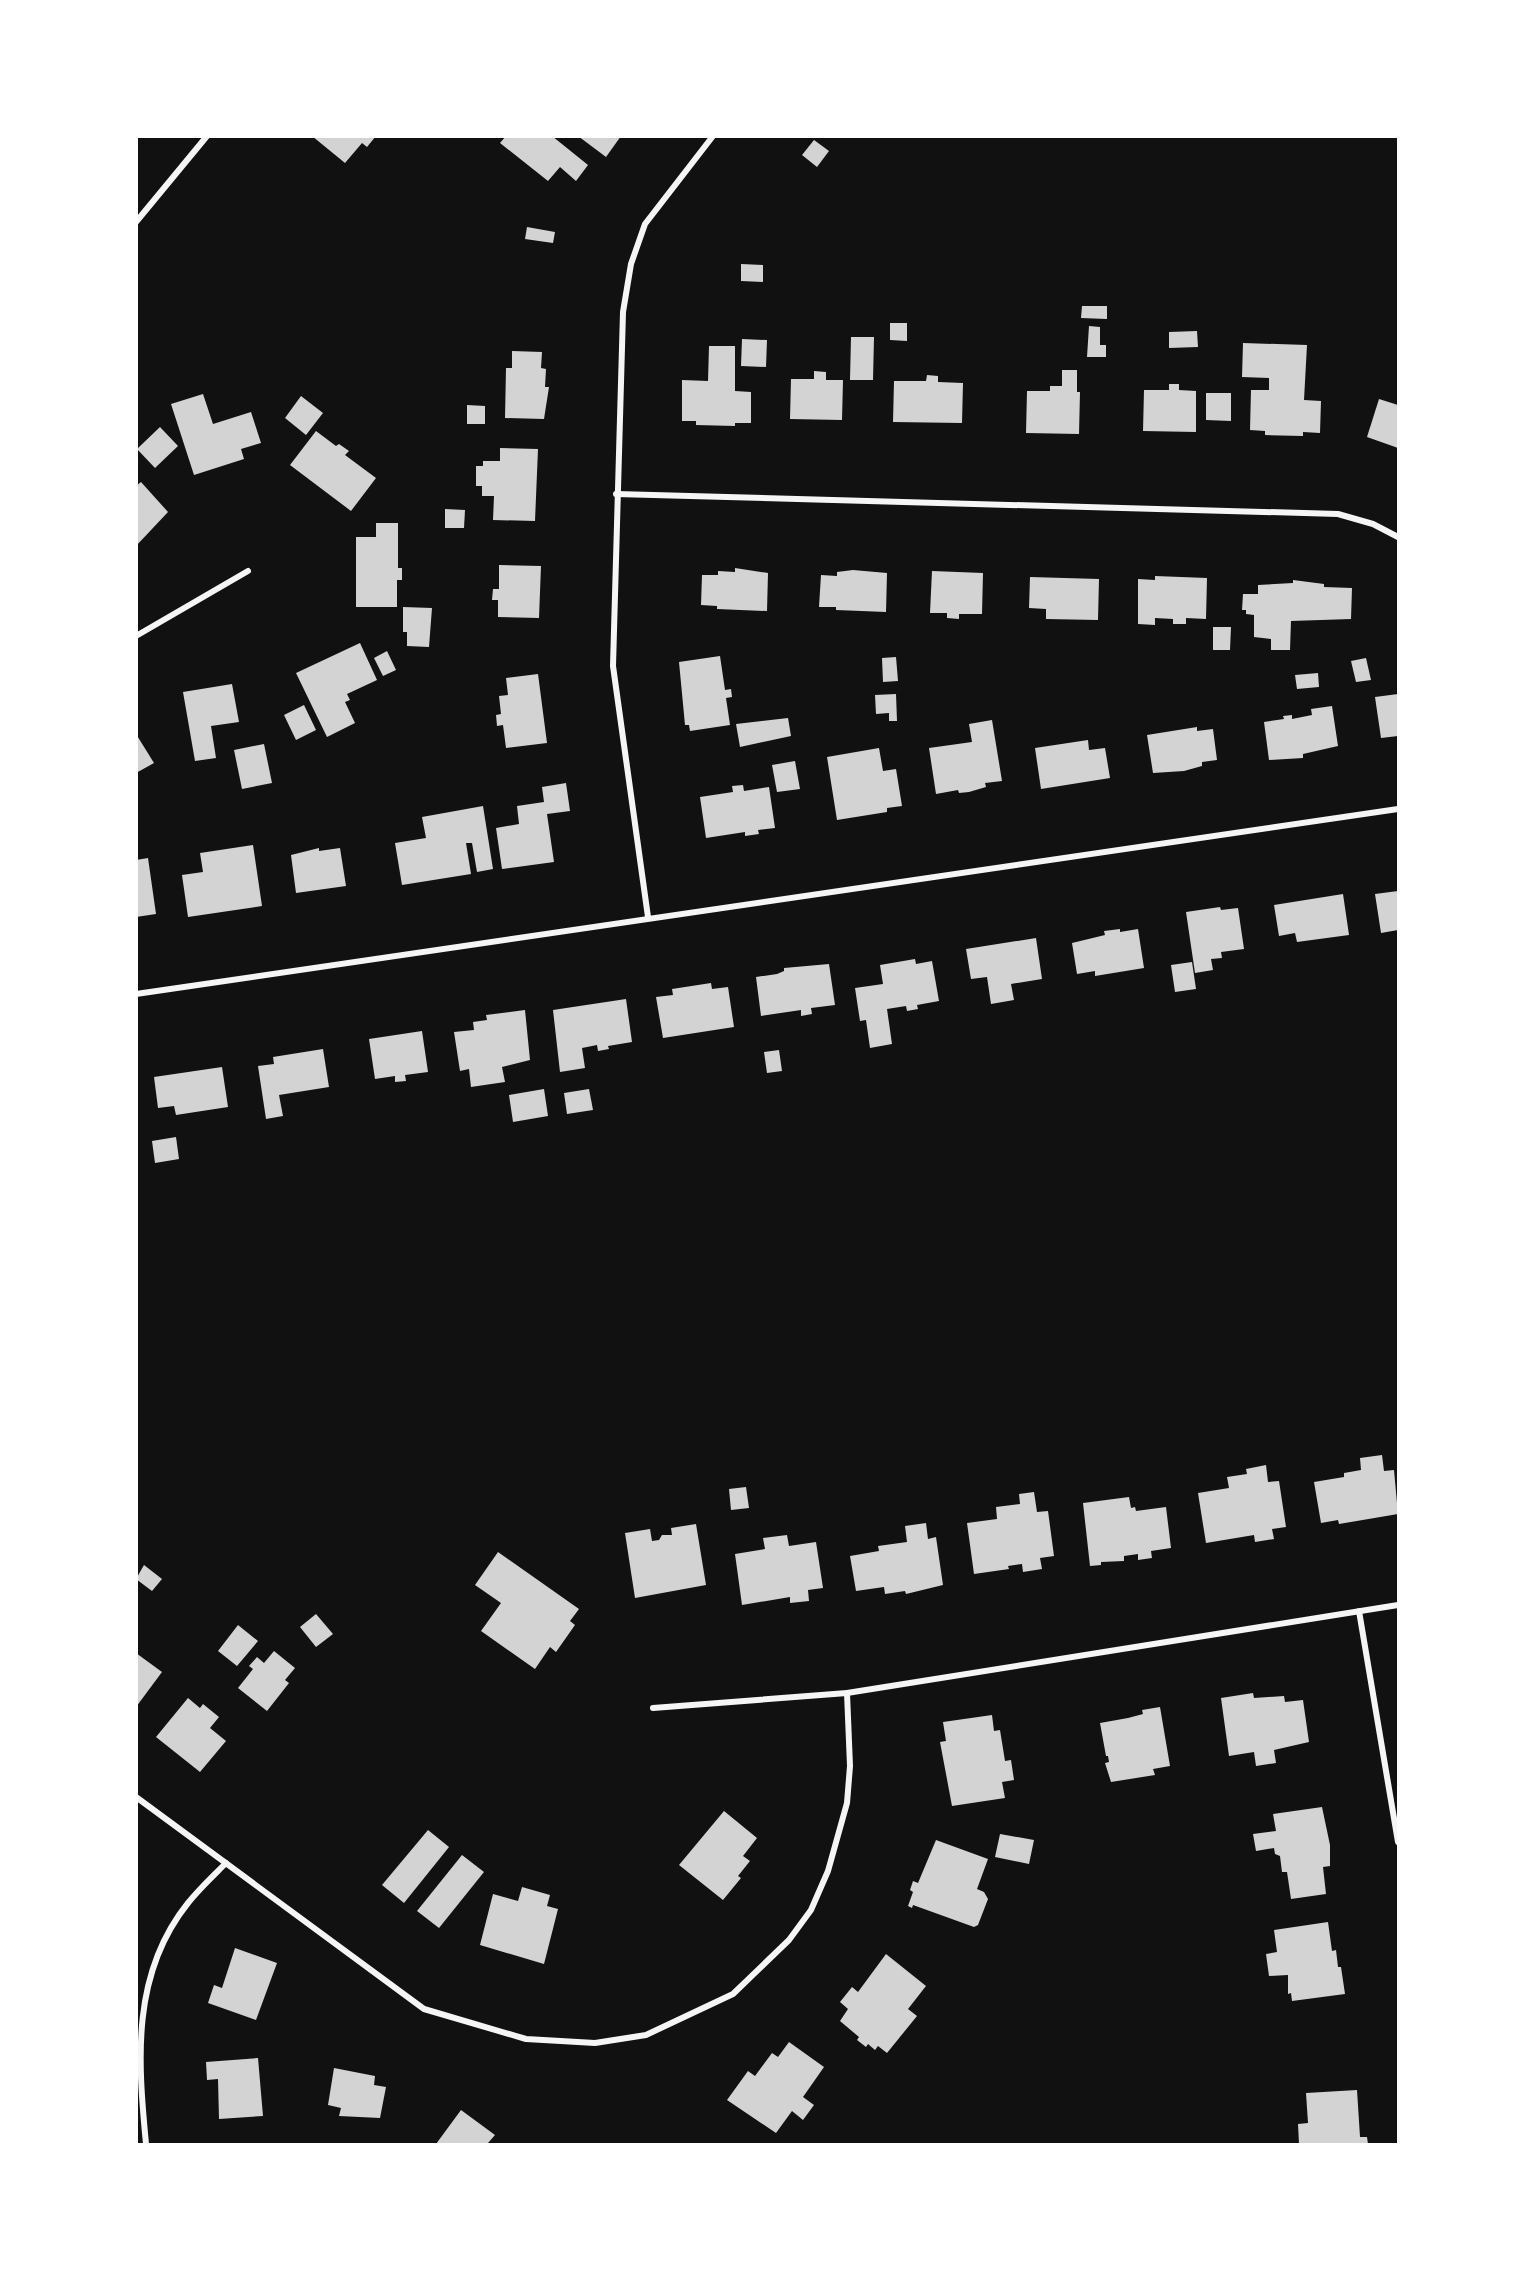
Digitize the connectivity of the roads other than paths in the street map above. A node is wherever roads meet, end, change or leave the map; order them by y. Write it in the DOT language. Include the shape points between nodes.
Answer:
graph roads {
  1 [pos="207,136"];
  2 [pos="713,136"];
  3 [pos="136,222"];
  4 [pos="616,494"];
  5 [pos="1398,537"];
  6 [pos="249,571"];
  7 [pos="136,636"];
  8 [pos="1398,809"];
  9 [pos="648,917"];
  10 [pos="136,994"];
  11 [pos="1398,1605"];
  12 [pos="1359,1611"];
  13 [pos="847,1693"];
  14 [pos="653,1708"];
  15 [pos="136,1797"];
  16 [pos="1398,1842"];
  17 [pos="226,1863"];
  18 [pos="146,2145"];
  1 -- 3 [label="street"];
  2 -- 4 [label="street" via="645,224 631,264 623,312"];
  4 -- 5 [label="street" via="1338,514 1373,524"];
  4 -- 9 [label="street" via="613,666"];
  6 -- 7 [label="street"];
  8 -- 9 [label="street"];
  9 -- 10 [label="street"];
  11 -- 12 [label="street"];
  12 -- 13 [label="street"];
  12 -- 16 [label="street"];
  13 -- 14 [label="street"];
  13 -- 17 [label="street" via="847,1803 831,1862 811,1910 789,1940 733,1994 646,2035 595,2043 526,2039 424,2009"];
  15 -- 17 [label="street"];
  17 -- 18 [label="street" via="187,1904 173,1926 158,1955 143,2000 141,2086"];
}
